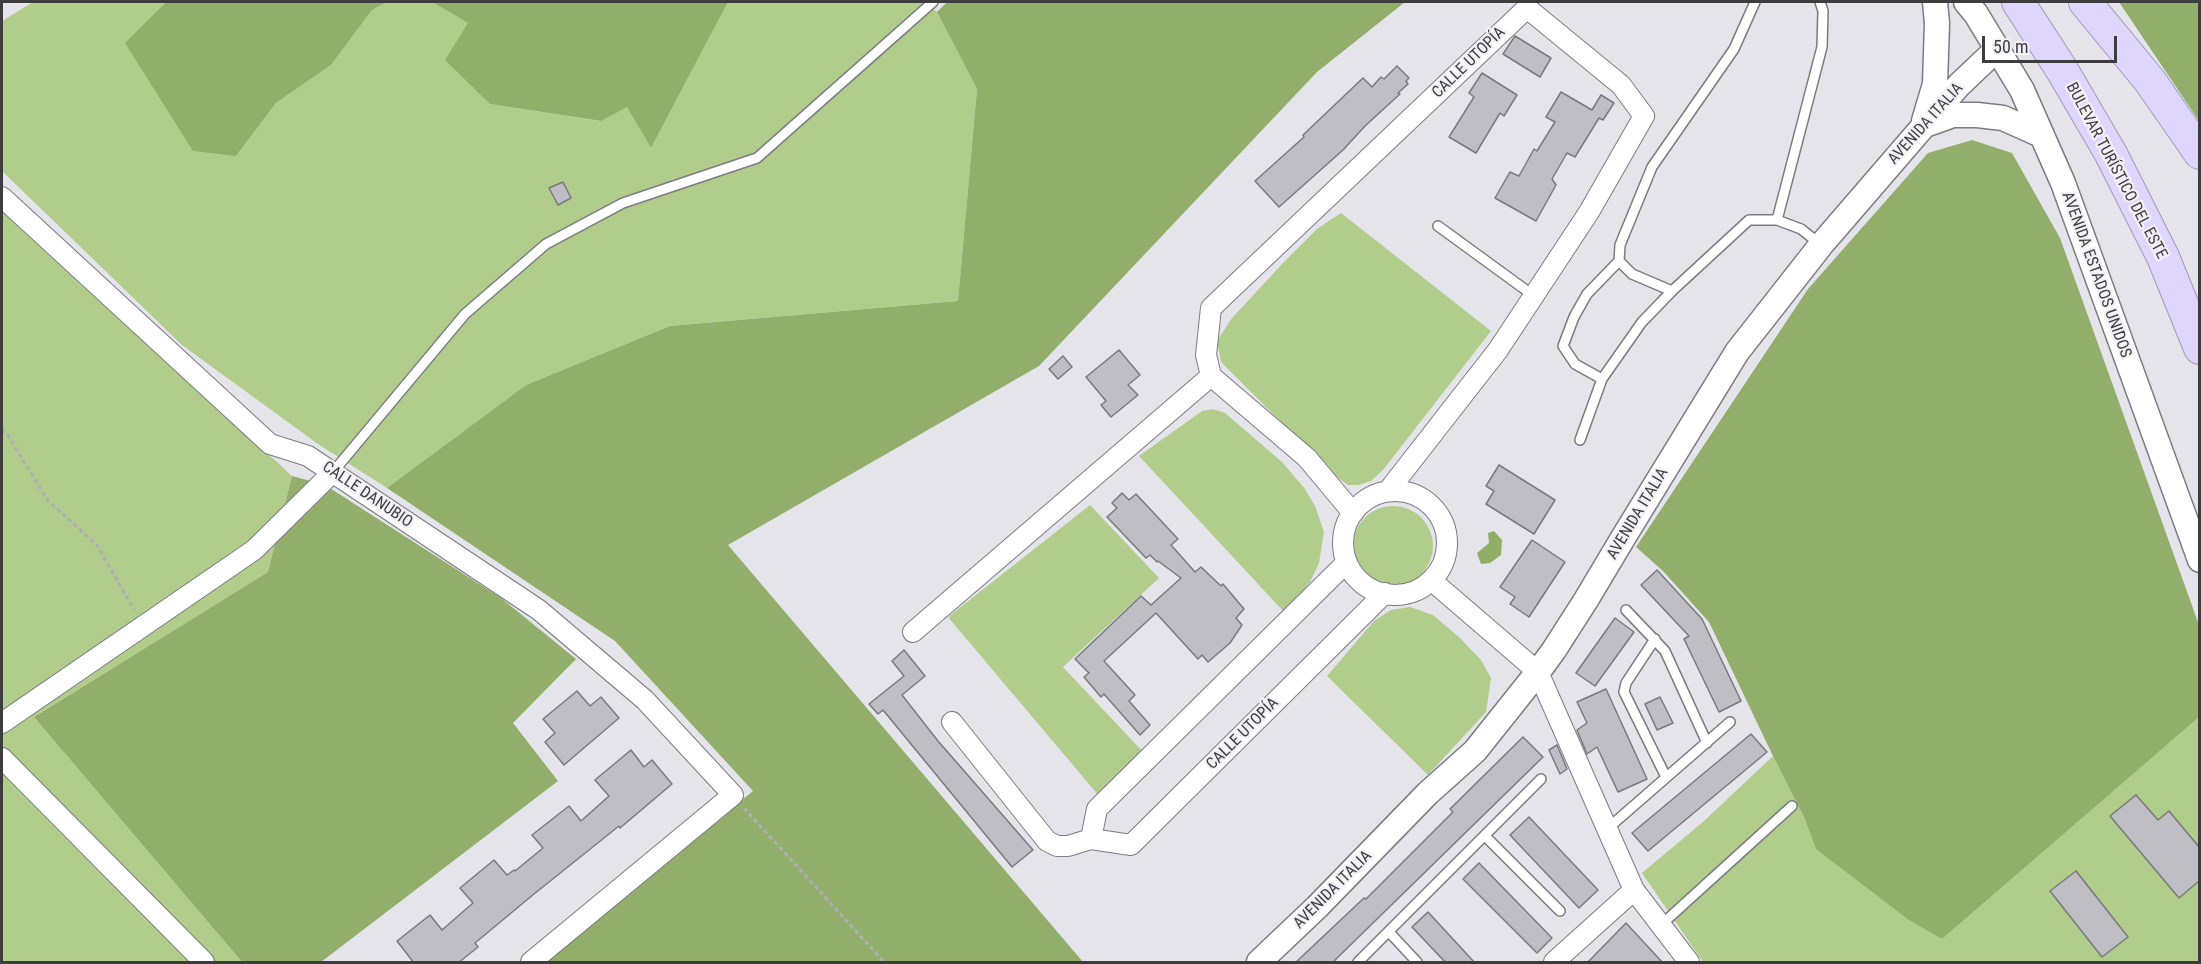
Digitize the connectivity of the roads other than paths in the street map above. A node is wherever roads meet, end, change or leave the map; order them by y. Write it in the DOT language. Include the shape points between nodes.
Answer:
graph roads {
  1 [pos="933,2"];
  2 [pos="1755,2"];
  3 [pos="1820,2"];
  4 [pos="1935,2"];
  5 [pos="1966,2"];
  6 [pos="2018,2"];
  7 [pos="2085,2"];
  8 [pos="1997,49"];
  9 [pos="1923,126"];
  10 [pos="2041,135"];
  11 [pos="2199,153"];
  12 [pos="2,197"];
  13 [pos="1777,220"];
  14 [pos="1438,226"];
  15 [pos="1821,245"];
  16 [pos="1619,261"];
  17 [pos="1672,291"];
  18 [pos="1534,296"];
  19 [pos="2199,348"];
  20 [pos="1211,376"];
  21 [pos="1602,379"];
  22 [pos="1580,440"];
  23 [pos="333,472"];
  24 [pos="1388,491"];
  25 [pos="1353,513"];
  26 [pos="2199,560"];
  27 [pos="1347,562"];
  28 [pos="1431,580"];
  29 [pos="1385,593"];
  30 [pos="1626,610"];
  31 [pos="913,632"];
  32 [pos="1655,639"];
  33 [pos="1538,672"];
  34 [pos="952,722"];
  35 [pos="1730,722"];
  36 [pos="2,723"];
  37 [pos="1707,743"];
  38 [pos="2,758"];
  39 [pos="1666,777"];
  40 [pos="1541,779"];
  41 [pos="1792,806"];
  42 [pos="1607,829"];
  43 [pos="1485,836"];
  44 [pos="1090,839"];
  45 [pos="1634,890"];
  46 [pos="1560,911"];
  47 [pos="1661,925"];
  48 [pos="1389,932"];
  49 [pos="204,963"];
  50 [pos="531,963"];
  51 [pos="1259,963"];
  52 [pos="1359,963"];
  53 [pos="1417,963"];
  54 [pos="1554,963"];
  55 [pos="1689,963"];
  1 -- 23 [label="lane" via="758,158 623,203 546,244 465,314"];
  2 -- 16 [label="lane" via="1734,49 1652,167 1620,245"];
  3 -- 13 [label="lane" via="1822,47"];
  4 -- 9 [label="street" via="1935,84"];
  5 -- 8 [label="street, AVENIDA ESTADOS UNIDOS"];
  6 -- 19 [label="highway, BULEVAR TURÍSTICO DEL ESTE" via="2111,154 2163,257"];
  7 -- 11 [label="highway" via="2150,81"];
  8 -- 9 [label="street, AVENIDA ITALIA"];
  8 -- 10 [label="street, AVENIDA ESTADOS UNIDOS" via="2022,90"];
  9 -- 10 [label="street" via="1953,115 1977,115 2003,118"];
  9 -- 15 [label="street, AVENIDA ITALIA"];
  10 -- 26 [label="street, AVENIDA ESTADOS UNIDOS" via="2063,183"];
  12 -- 23 [label="street, CALLE DANUBIO" via="270,444 308,456"];
  13 -- 15 [label="lane" via="1801,228"];
  13 -- 17 [label="lane" via="1749,220"];
  14 -- 18 [label="lane"];
  15 -- 33 [label="street, AVENIDA ITALIA" via="1737,352"];
  16 -- 17 [label="lane" via="1632,274"];
  16 -- 21 [label="lane" via="1587,294 1563,346 1575,364"];
  17 -- 21 [label="lane" via="1642,322"];
  18 -- 20 [label="street, CALLE UTOPÍA" via="1589,212 1644,116 1621,85 1527,8 1211,309 1206,355"];
  18 -- 24 [label="street, CALLE UTOPÍA" via="1498,350"];
  20 -- 25 [label="street" via="1306,458"];
  20 -- 31 [label="street"];
  21 -- 22 [label="lane"];
  23 -- 36 [label="street" via="254,550"];
  23 -- 50 [label="street, CALLE DANUBIO" via="540,610 645,700 733,795"];
  24 -- 25 [label="street" via="1372,496"];
  24 -- 28 [label="street" via="1421,498 1434,508 1444,524 1448,541 1445,558"];
  25 -- 27 [label="street" via="1344,536"];
  27 -- 29 [label="street" via="1360,581"];
  27 -- 44 [label="street" via="1097,808"];
  28 -- 29 [label="street" via="1409,593"];
  28 -- 33 [label="street"];
  29 -- 44 [label="street, CALLE UTOPÍA" via="1131,845"];
  30 -- 32 [label="lane"];
  32 -- 37 [label="lane" via="1665,651"];
  32 -- 39 [label="lane" via="1624,692"];
  33 -- 42 [label="street"];
  33 -- 51 [label="street, AVENIDA ITALIA" via="1475,751"];
  34 -- 44 [label="street, CALLE UTOPÍA" via="1047,841 1068,846"];
  35 -- 37 [label="lane"];
  37 -- 39 [label="lane"];
  38 -- 49 [label="street"];
  39 -- 42 [label="lane"];
  40 -- 43 [label="lane"];
  41 -- 47 [label="lane"];
  42 -- 45 [label="street"];
  43 -- 46 [label="lane"];
  43 -- 48 [label="lane"];
  45 -- 47 [label="street"];
  45 -- 54 [label="street"];
  47 -- 55 [label="street"];
  48 -- 52 [label="lane"];
  48 -- 53 [label="lane"];
}
